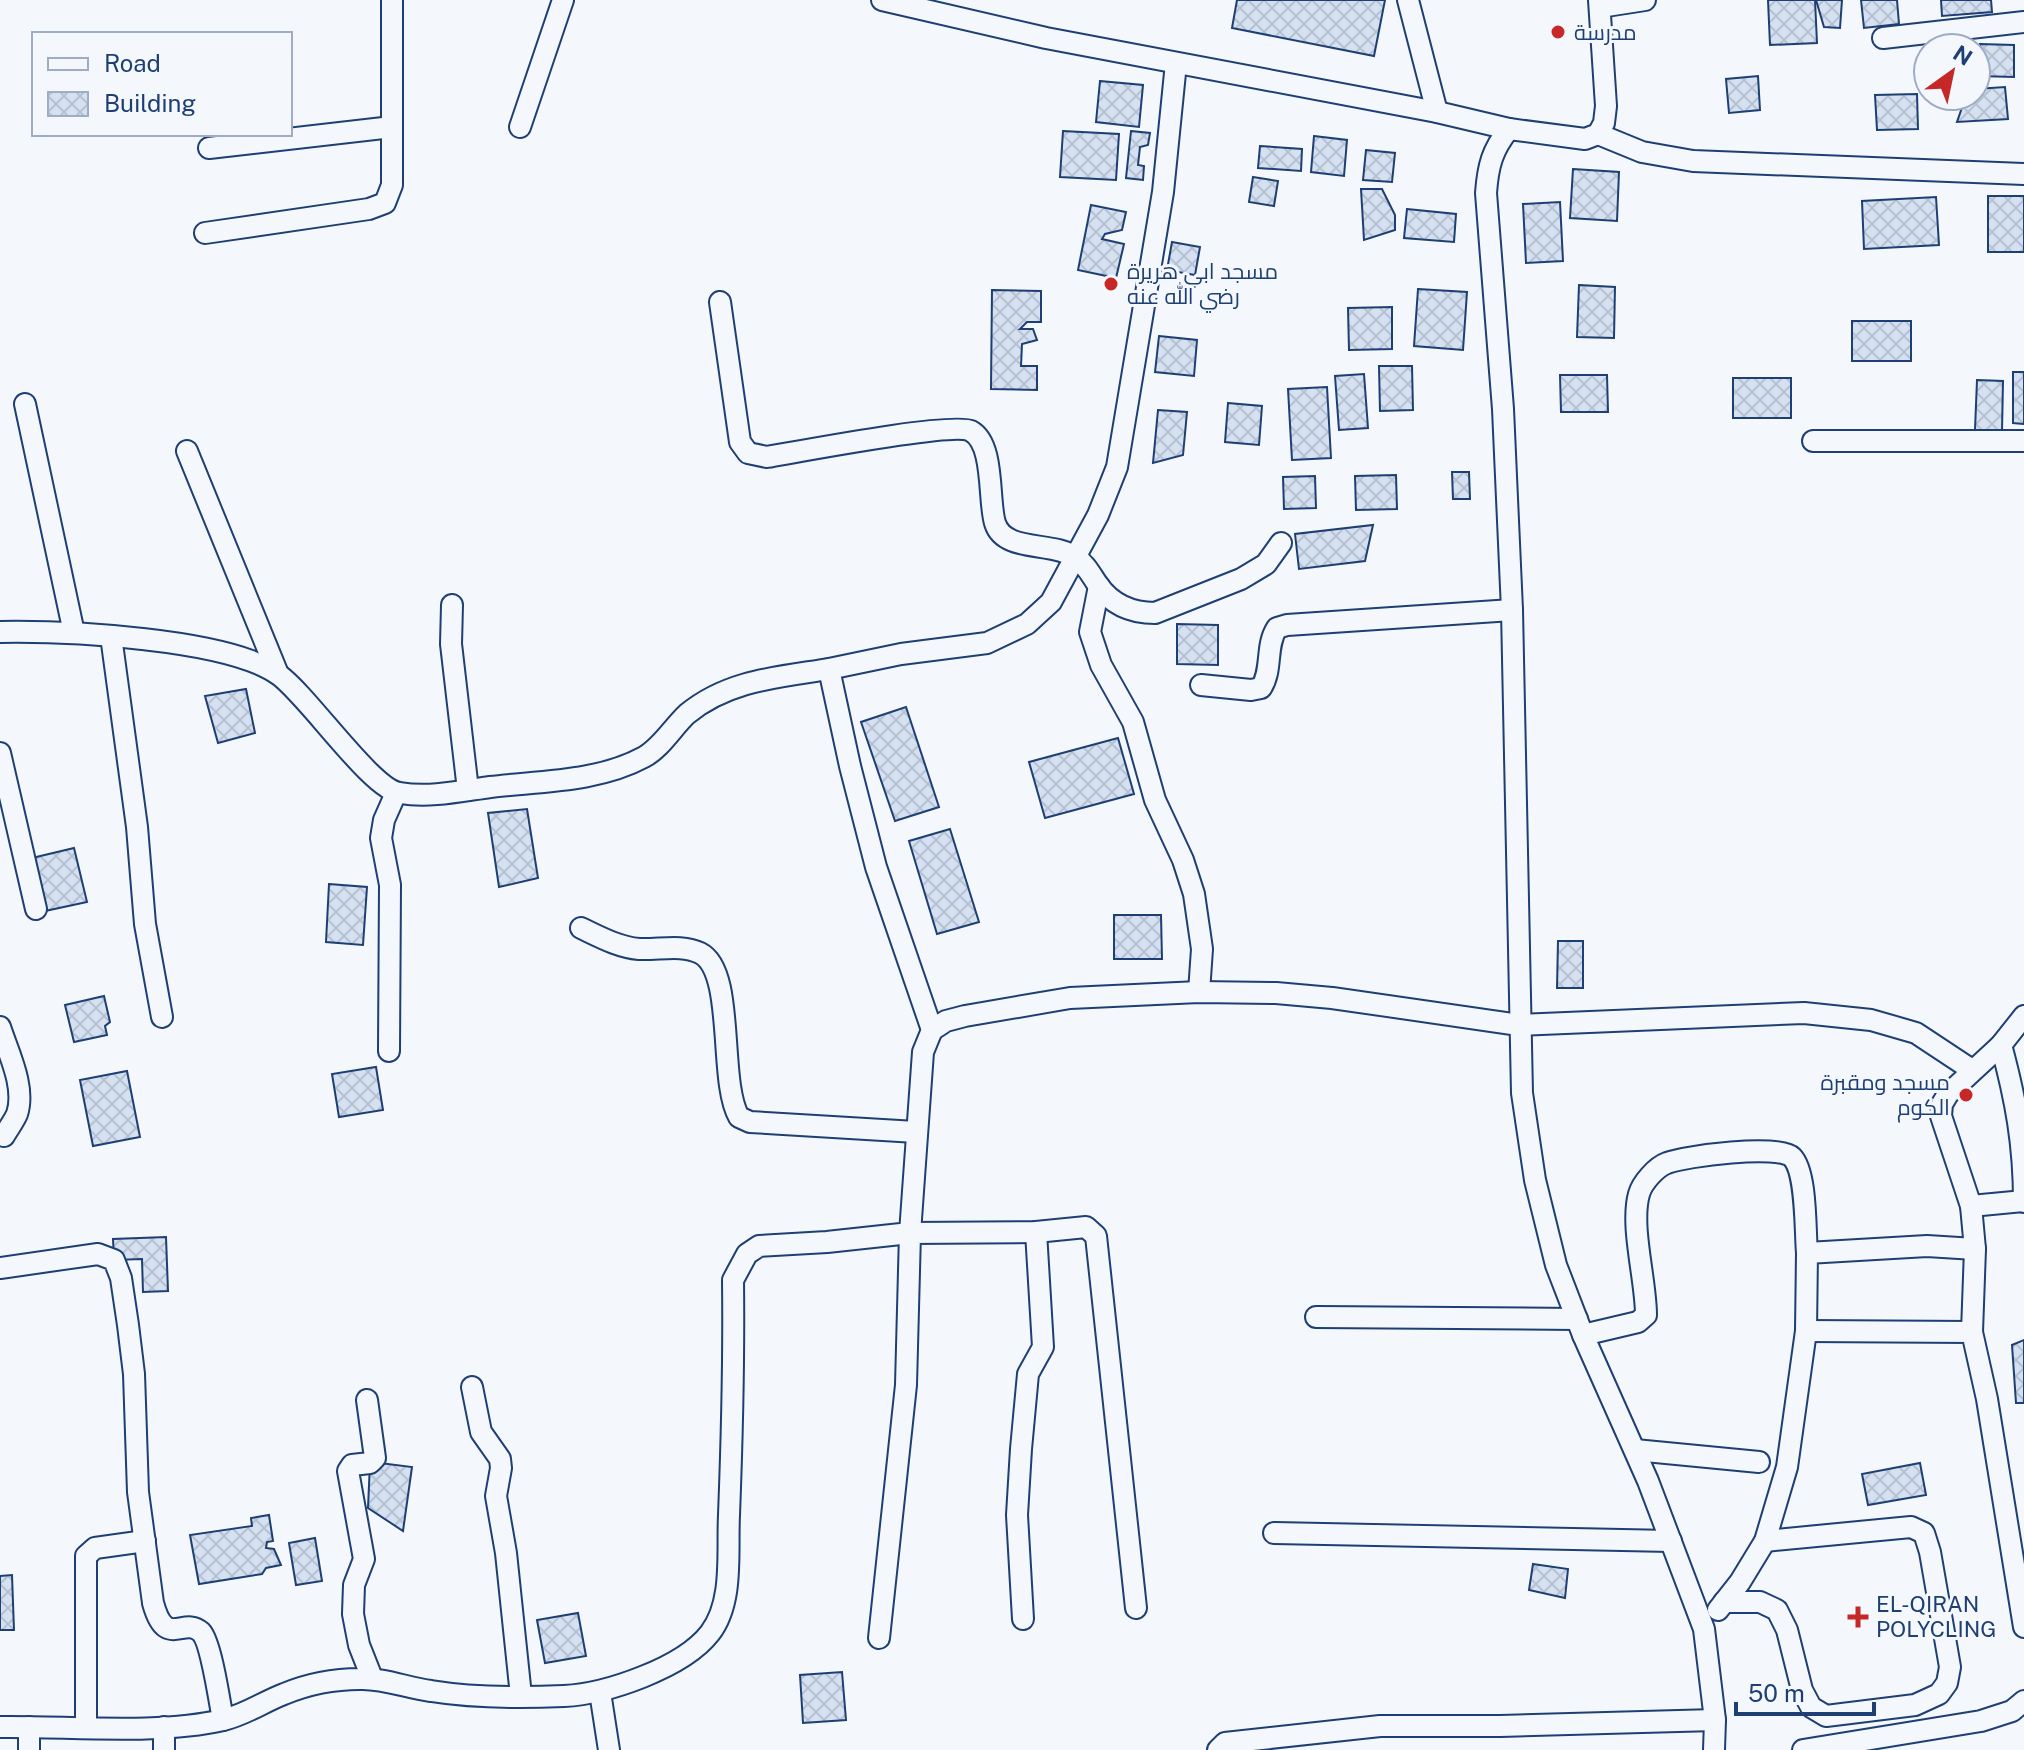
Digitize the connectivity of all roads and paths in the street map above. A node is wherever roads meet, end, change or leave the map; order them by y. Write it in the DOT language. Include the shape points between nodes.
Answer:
graph roads {
  1 [pos="392,0"];
  2 [pos="563,0"];
  3 [pos="882,0"];
  4 [pos="1408,0"];
  5 [pos="1645,0"];
  6 [pos="1599,3"];
  7 [pos="2024,22"];
  8 [pos="1883,38"];
  9 [pos="1176,63"];
  10 [pos="1437,112"];
  11 [pos="392,127"];
  12 [pos="520,127"];
  13 [pos="1509,129"];
  14 [pos="1598,134"];
  15 [pos="209,148"];
  16 [pos="2024,174"];
  17 [pos="205,233"];
  18 [pos="720,302"];
  19 [pos="25,404"];
  20 [pos="1813,441"];
  21 [pos="2024,441"];
  22 [pos="187,451"];
  23 [pos="1281,543"];
  24 [pos="1076,557"];
  25 [pos="1099,586"];
  26 [pos="452,605"];
  27 [pos="1512,610"];
  28 [pos="0,632"];
  29 [pos="74,633"];
  30 [pos="111,636"];
  31 [pos="829,669"];
  32 [pos="278,674"];
  33 [pos="1201,685"];
  34 [pos="0,753"];
  35 [pos="468,790"];
  36 [pos="396,793"];
  37 [pos="36,909"];
  38 [pos="581,928"];
  39 [pos="1199,992"];
  40 [pos="2024,1016"];
  41 [pos="162,1017"];
  42 [pos="1519,1025"];
  43 [pos="0,1027"];
  44 [pos="932,1030"];
  45 [pos="2001,1045"];
  46 [pos="389,1051"];
  47 [pos="1972,1070"];
  48 [pos="2020,1102"];
  49 [pos="916,1132"];
  50 [pos="4,1136"];
  51 [pos="2024,1202"];
  52 [pos="1971,1206"];
  53 [pos="1036,1232"];
  54 [pos="910,1233"];
  55 [pos="1975,1249"];
  56 [pos="1807,1253"];
  57 [pos="0,1268"];
  58 [pos="1316,1317"];
  59 [pos="1580,1327"];
  60 [pos="1806,1331"];
  61 [pos="1972,1332"];
  62 [pos="472,1387"];
  63 [pos="367,1400"];
  64 [pos="1635,1450"];
  65 [pos="1759,1462"];
  66 [pos="1274,1533"];
  67 [pos="145,1541"];
  68 [pos="1671,1541"];
  69 [pos="1765,1541"];
  70 [pos="1724,1602"];
  71 [pos="1136,1608"];
  72 [pos="1023,1619"];
  73 [pos="2024,1627"];
  74 [pos="1704,1629"];
  75 [pos="879,1638"];
  76 [pos="372,1678"];
  77 [pos="600,1692"];
  78 [pos="521,1696"];
  79 [pos="2024,1701"];
  80 [pos="223,1720"];
  81 [pos="1715,1720"];
  82 [pos="0,1727"];
  83 [pos="29,1727"];
  84 [pos="86,1727"];
  85 [pos="164,1727"];
  86 [pos="29,1750"];
  87 [pos="164,1750"];
  88 [pos="609,1750"];
  89 [pos="1218,1750"];
  90 [pos="1714,1750"];
  91 [pos="1803,1750"];
  1 -- 11 [label="street"];
  2 -- 12 [label="street"];
  3 -- 9 [label="street"];
  4 -- 10 [label="street"];
  5 -- 6 [label="street"];
  6 -- 14 [label="street" via="1606,106"];
  7 -- 8 [label="street"];
  9 -- 10 [label="street"];
  9 -- 24 [label="street" via="1163,192 1117,467"];
  10 -- 13 [label="street"];
  11 -- 15 [label="street"];
  11 -- 17 [label="street" via="392,185 382,205"];
  13 -- 14 [label="street" via="1585,139"];
  13 -- 27 [label="street" via="1494,147 1486,193"];
  14 -- 16 [label="street" via="1642,152 1693,161"];
  18 -- 24 [label="street" via="737,429 748,453 767,457 941,429 971,431 980,439 989,466 995,524 1002,535"];
  19 -- 29 [label="street"];
  20 -- 21 [label="street"];
  22 -- 32 [label="street"];
  23 -- 25 [label="street" via="1266,564 1241,579 1155,613 1124,608"];
  24 -- 25 [label="street"];
  24 -- 31 [label="street" via="1051,602 1027,624 987,643"];
  25 -- 39 [label="street" via="1090,632 1101,665 1133,722 1155,800 1194,894 1202,949"];
  26 -- 35 [label="street" via="451,644"];
  27 -- 33 [label="street" via="1287,625 1271,638 1261,688"];
  27 -- 42 [label="street"];
  28 -- 29 [label="street"];
  29 -- 30 [label="street"];
  30 -- 32 [label="street" via="209,651"];
  30 -- 41 [label="street" via="145,924"];
  31 -- 35 [label="street" via="750,682 710,697 647,756 596,775"];
  31 -- 44 [label="street" via="876,867"];
  32 -- 36 [label="street" via="373,776"];
  34 -- 37 [label="street"];
  35 -- 36 [label="street"];
  36 -- 46 [label="street" via="381,838 390,885"];
  38 -- 49 [label="street" via="612,943 637,949 678,948 710,961 720,984 731,1098 739,1117 750,1122"];
  39 -- 42 [label="street" via="1332,998"];
  39 -- 44 [label="street" via="1070,998 946,1021"];
  40 -- 45 [label="street"];
  42 -- 47 [label="street" via="1804,1013 1871,1020 1916,1033"];
  42 -- 59 [label="street" via="1535,1180 1556,1265"];
  43 -- 50 [label="street" via="19,1099"];
  44 -- 49 [label="street" via="923,1052"];
  45 -- 47 [label="street"];
  45 -- 48 [label="street"];
  47 -- 52 [label="street" via="1948,1094 1941,1116"];
  48 -- 51 [label="street"];
  49 -- 54 [label="street"];
  51 -- 52 [label="street"];
  52 -- 55 [label="street"];
  53 -- 54 [label="street"];
  53 -- 71 [label="street" via="1086,1227 1096,1236"];
  53 -- 72 [label="street" via="1043,1347 1028,1374 1021,1449 1017,1515"];
  54 -- 75 [label="street" via="906,1385"];
  54 -- 77 [label="street" via="759,1246 738,1266 733,1280 728,1568 718,1618 709,1634 665,1666"];
  55 -- 56 [label="street" via="1927,1246"];
  55 -- 61 [label="street"];
  56 -- 59 [label="street" via="1800,1174 1794,1158 1785,1152 1664,1163 1639,1193 1646,1315 1638,1322"];
  56 -- 60 [label="street"];
  57 -- 67 [label="street" via="98,1254 114,1260 134,1374"];
  58 -- 59 [label="street"];
  59 -- 64 [label="street"];
  60 -- 61 [label="street"];
  60 -- 69 [label="street" via="1787,1467"];
  61 -- 73 [label="street"];
  62 -- 78 [label="street" via="481,1432 500,1459 496,1496"];
  63 -- 76 [label="street" via="375,1458 348,1471 364,1559 354,1585 353,1614"];
  64 -- 65 [label="street"];
  64 -- 68 [label="street"];
  66 -- 68 [label="street"];
  67 -- 80 [label="street" via="158,1621 203,1636"];
  67 -- 84 [label="street" via="95,1548 86,1556"];
  68 -- 74 [label="street"];
  69 -- 70 [label="street"];
  69 -- 70 [label="street" via="1911,1527 1924,1533 1950,1667 1947,1683 1939,1694 1915,1705 1826,1716 1811,1707 1802,1690 1777,1610 1760,1602"];
  70 -- 74 [label="street"];
  74 -- 81 [label="street"];
  76 -- 78 [label="street" via="430,1691"];
  76 -- 80 [label="street" via="308,1685"];
  77 -- 78 [label="street"];
  77 -- 88 [label="street"];
  79 -- 91 [label="street" via="2012,1711 1981,1721"];
  80 -- 85 [label="street"];
  81 -- 89 [label="street" via="1380,1726 1225,1743"];
  81 -- 90 [label="street"];
  82 -- 83 [label="street"];
  83 -- 84 [label="street"];
  83 -- 86 [label="street"];
  84 -- 85 [label="street"];
  85 -- 87 [label="street"];
}
